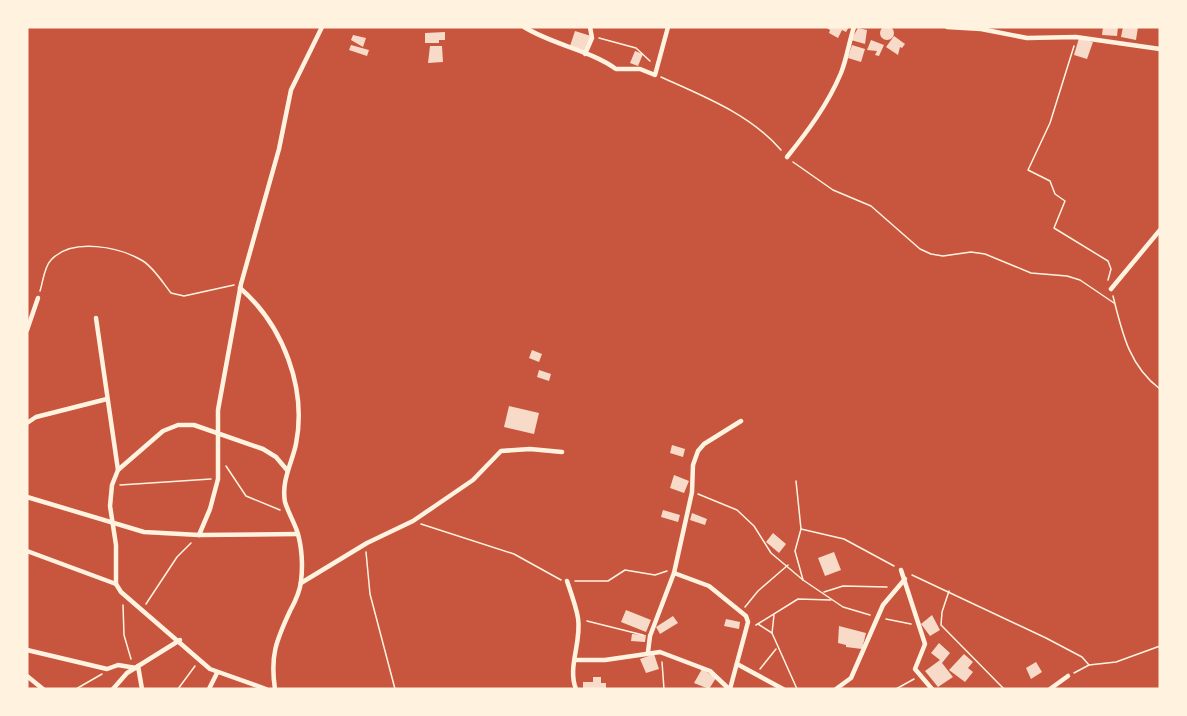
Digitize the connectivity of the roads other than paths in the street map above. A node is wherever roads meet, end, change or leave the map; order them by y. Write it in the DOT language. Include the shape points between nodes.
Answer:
graph roads {
  1 [pos="322,27"];
  2 [pos="524,27"];
  3 [pos="590,27"];
  4 [pos="668,27"];
  5 [pos="854,27"];
  6 [pos="946,27"];
  7 [pos="959,28"];
  8 [pos="1160,49"];
  9 [pos="585,54"];
  10 [pos="787,157"];
  11 [pos="1160,230"];
  12 [pos="240,286"];
  13 [pos="1111,289"];
  14 [pos="38,298"];
  15 [pos="96,318"];
  16 [pos="27,330"];
  17 [pos="107,399"];
  18 [pos="741,421"];
  19 [pos="27,423"];
  20 [pos="217,434"];
  21 [pos="562,452"];
  22 [pos="118,470"];
  23 [pos="287,470"];
  24 [pos="27,497"];
  25 [pos="112,522"];
  26 [pos="298,534"];
  27 [pos="197,535"];
  28 [pos="27,551"];
  29 [pos="901,570"];
  30 [pos="674,573"];
  31 [pos="904,579"];
  32 [pos="567,581"];
  33 [pos="301,583"];
  34 [pos="116,584"];
  35 [pos="180,640"];
  36 [pos="27,650"];
  37 [pos="648,652"];
  38 [pos="576,660"];
  39 [pos="737,664"];
  40 [pos="136,667"];
  41 [pos="218,673"];
  42 [pos="27,676"];
  43 [pos="1068,676"];
  44 [pos="43,689"];
  45 [pos="113,689"];
  46 [pos="142,689"];
  47 [pos="209,689"];
  48 [pos="266,689"];
  49 [pos="275,689"];
  50 [pos="576,689"];
  51 [pos="730,689"];
  52 [pos="783,689"];
  53 [pos="836,689"];
  54 [pos="932,689"];
  55 [pos="1050,689"];
  1 -- 12 [label="street" via="291,90 279,149"];
  2 -- 9 [label="street"];
  3 -- 9 [label="street" via="592,36"];
  4 -- 9 [label="street" via="655,75 640,69 616,69 606,60"];
  5 -- 10 [label="street" via="831,92 817,119"];
  6 -- 7 [label="street"];
  7 -- 8 [label="street" via="1027,38 1076,37"];
  11 -- 13 [label="street"];
  12 -- 20 [label="street" via="222,380"];
  12 -- 23 [label="street" via="269,319 293,375 298,428"];
  14 -- 16 [label="street"];
  15 -- 17 [label="street"];
  17 -- 19 [label="street" via="36,417"];
  17 -- 22 [label="street"];
  18 -- 30 [label="street" via="698,451"];
  20 -- 22 [label="street" via="194,425 178,425 163,431"];
  20 -- 23 [label="street" via="263,449"];
  20 -- 27 [label="street" via="218,479"];
  21 -- 33 [label="street" via="501,451 473,480 413,521 367,543"];
  22 -- 25 [label="street" via="112,485"];
  23 -- 26 [label="street" via="285,502"];
  24 -- 25 [label="street"];
  25 -- 27 [label="street" via="144,532"];
  25 -- 34 [label="street"];
  26 -- 27 [label="street"];
  26 -- 33 [label="street"];
  28 -- 34 [label="street"];
  29 -- 31 [label="street"];
  30 -- 37 [label="street" via="650,636"];
  30 -- 39 [label="street" via="704,584 743,610 748,622"];
  31 -- 53 [label="street" via="876,617 850,678"];
  31 -- 54 [label="street" via="925,644 915,667"];
  32 -- 38 [label="street" via="579,619"];
  33 -- 49 [label="street" via="274,650 271,665"];
  34 -- 35 [label="street"];
  35 -- 40 [label="street"];
  35 -- 41 [label="street"];
  36 -- 40 [label="street" via="106,669 118,665"];
  37 -- 38 [label="street" via="605,660"];
  37 -- 51 [label="street" via="660,652 710,671"];
  38 -- 50 [label="street" via="572,672"];
  39 -- 51 [label="street"];
  39 -- 52 [label="street"];
  40 -- 45 [label="street"];
  40 -- 46 [label="street"];
  41 -- 47 [label="street"];
  41 -- 48 [label="street"];
  42 -- 44 [label="street"];
  43 -- 55 [label="street"];
}
